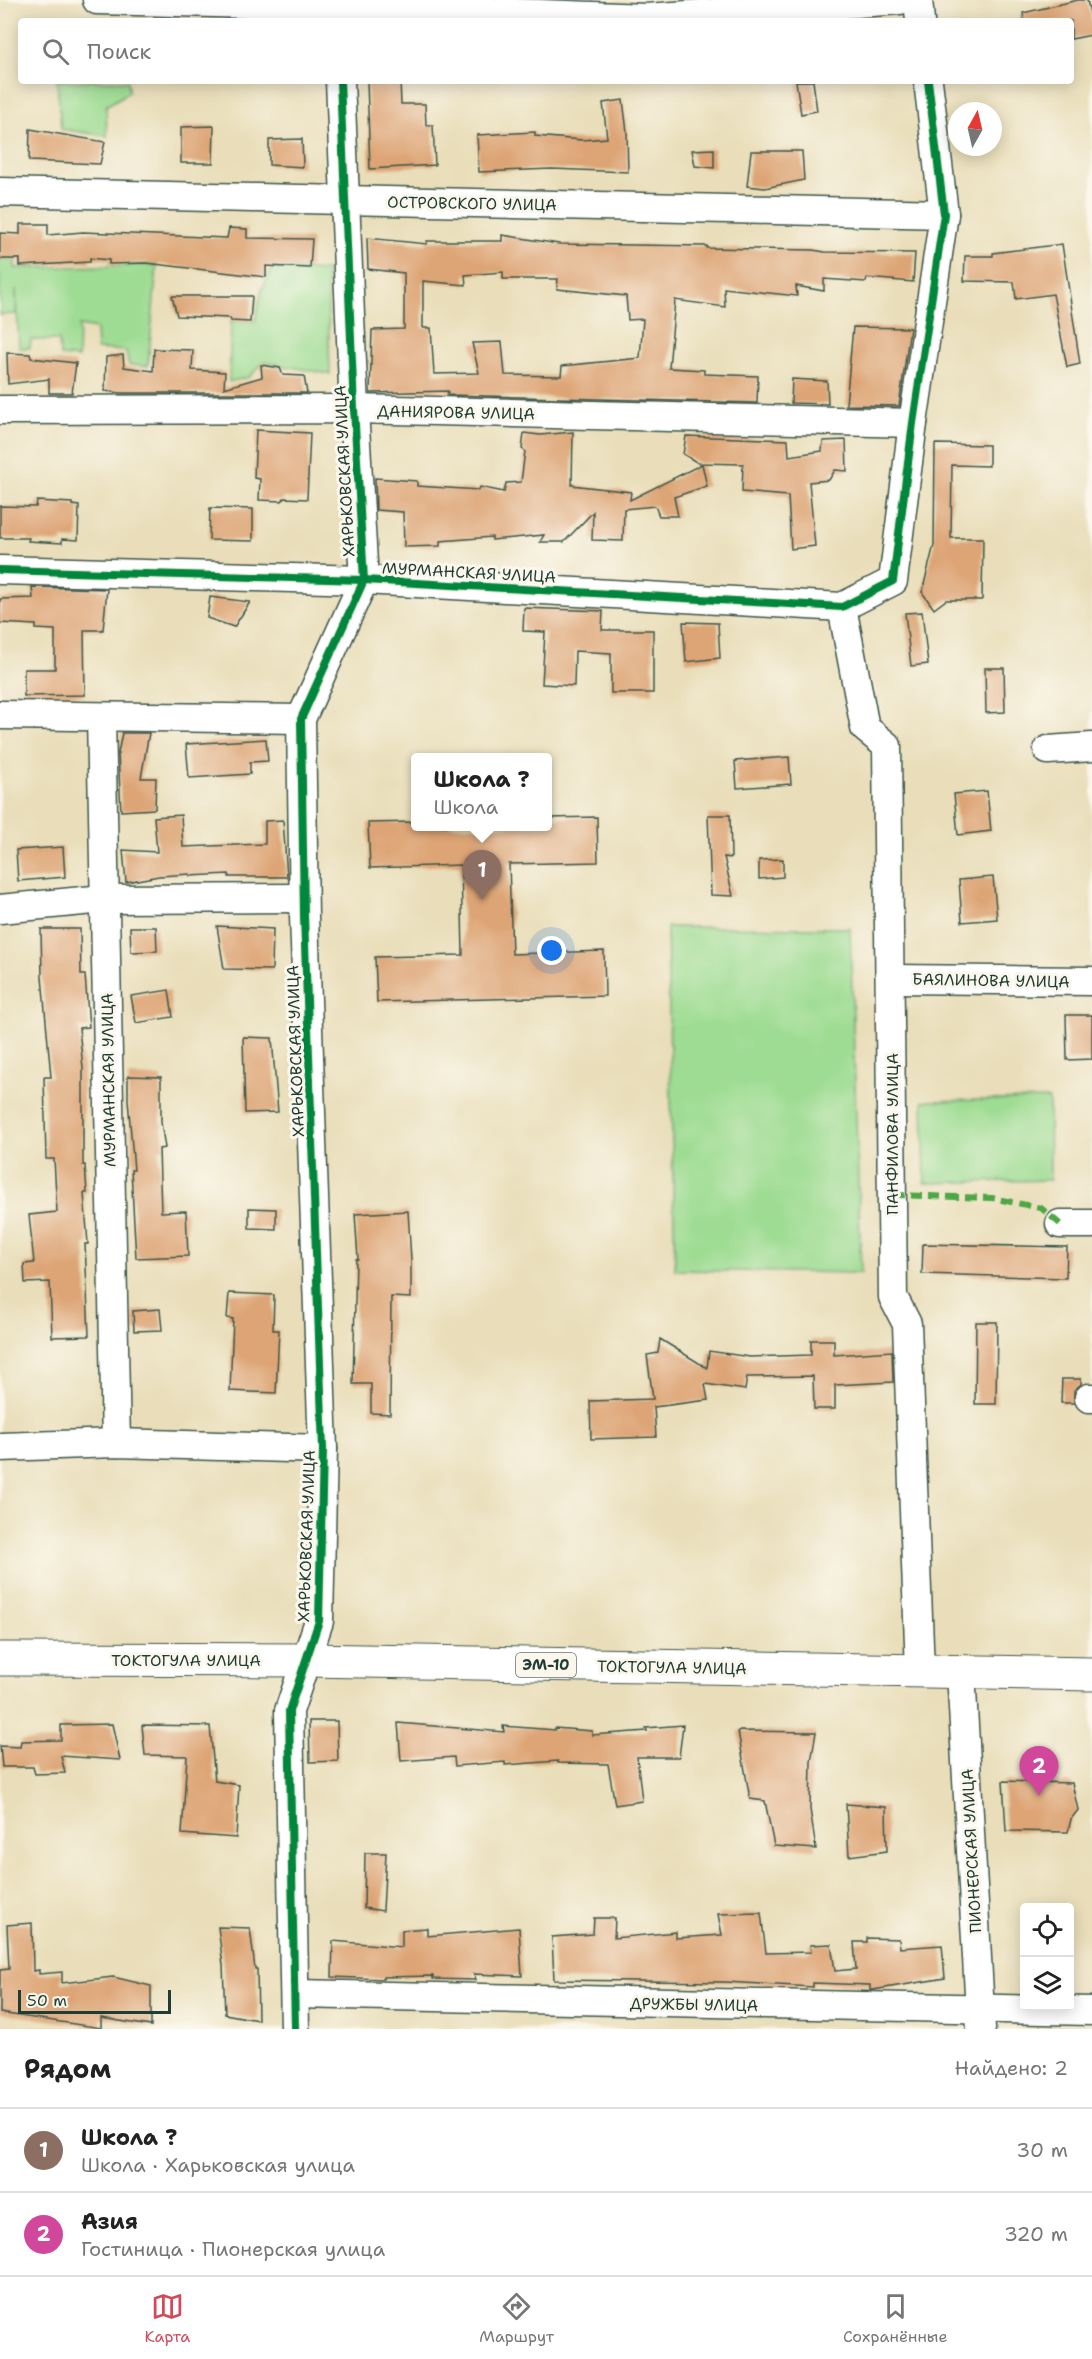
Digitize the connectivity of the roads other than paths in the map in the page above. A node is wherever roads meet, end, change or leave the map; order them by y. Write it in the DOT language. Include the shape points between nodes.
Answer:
graph roads {
  1 [pos="97,0"];
  2 [pos="900,0"];
  3 [pos="918,0"];
  4 [pos="336,9"];
  5 [pos="920,18"];
  6 [pos="339,84"];
  7 [pos="928,84"];
  8 [pos="0,192"];
  9 [pos="345,200"];
  10 [pos="944,214"];
  11 [pos="354,409"];
  12 [pos="0,410"];
  13 [pos="913,423"];
  14 [pos="0,570"];
  15 [pos="363,580"];
  16 [pos="842,607"];
  17 [pos="0,715"];
  18 [pos="101,717"];
  19 [pos="301,719"];
  20 [pos="1092,747"];
  21 [pos="1048,750"];
  22 [pos="303,898"];
  23 [pos="104,899"];
  24 [pos="0,909"];
  25 [pos="891,979"];
  26 [pos="1092,981"];
  27 [pos="1060,1224"];
  28 [pos="1092,1224"];
  29 [pos="116,1443"];
  30 [pos="0,1447"];
  31 [pos="323,1449"];
  32 [pos="0,1659"];
  33 [pos="308,1660"];
  34 [pos="920,1671"];
  35 [pos="962,1672"];
  36 [pos="1092,1674"];
  37 [pos="296,1994"];
  38 [pos="1092,2011"];
  39 [pos="980,2020"];
  40 [pos="295,2029"];
  1 -- 4 [label="street"];
  2 -- 4 [label="street" via="646,18"];
  3 -- 5 [label="street"];
  6 -- 9 [label="street, ХАРЬКОВСКАЯ УЛИЦА"];
  7 -- 10 [label="street"];
  8 -- 9 [label="street, ОСТРОВСКОГО УЛИЦА"];
  9 -- 10 [label="street, ОСТРОВСКОГО УЛИЦА"];
  9 -- 11 [label="street, ХАРЬКОВСКАЯ УЛИЦА"];
  10 -- 13 [label="street"];
  11 -- 12 [label="street, ДАНИЯРОВА УЛИЦА"];
  11 -- 13 [label="street, ДАНИЯРОВА УЛИЦА"];
  11 -- 15 [label="street, ХАРЬКОВСКАЯ УЛИЦА"];
  13 -- 16 [label="street" via="893,581"];
  14 -- 15 [label="street, МУРМАНСКАЯ УЛИЦА"];
  15 -- 16 [label="street, МУРМАНСКАЯ УЛИЦА"];
  15 -- 19 [label="street, ХАРЬКОВСКАЯ УЛИЦА"];
  16 -- 25 [label="street, ПАНФИЛОВА УЛИЦА" via="865,728 887,746"];
  17 -- 18 [label="street"];
  18 -- 19 [label="street"];
  18 -- 23 [label="street, МУРМАНСКАЯ УЛИЦА"];
  19 -- 22 [label="street, ХАРЬКОВСКАЯ УЛИЦА"];
  20 -- 21 [label="street"];
  22 -- 23 [label="street"];
  22 -- 31 [label="street, ХАРЬКОВСКАЯ УЛИЦА"];
  23 -- 24 [label="street"];
  23 -- 29 [label="street, МУРМАНСКАЯ УЛИЦА"];
  25 -- 26 [label="street, БАЯЛИНОВА УЛИЦА"];
  25 -- 34 [label="street, ПАНФИЛОВА УЛИЦА" via="893,1297 907,1324"];
  27 -- 28 [label="street"];
  29 -- 30 [label="street"];
  29 -- 31 [label="street"];
  31 -- 33 [label="street, ХАРЬКОВСКАЯ УЛИЦА" via="319,1621"];
  32 -- 33 [label="highway, ТОКТОГУЛА УЛИЦА / ЭМ-10"];
  33 -- 34 [label="highway, ТОКТОГУЛА УЛИЦА / ЭМ-10"];
  33 -- 37 [label="street, ХАРЬКОВСКАЯ УЛИЦА" via="289,1711"];
  34 -- 35 [label="highway, ТОКТОГУЛА УЛИЦА / ЭМ-10"];
  35 -- 36 [label="highway, ТОКТОГУЛА УЛИЦА / ЭМ-10"];
  35 -- 39 [label="street, ПИОНЕРСКАЯ УЛИЦА"];
  37 -- 39 [label="street, ДРУЖБЫ УЛИЦА"];
  37 -- 40 [label="street, ХАРЬКОВСКАЯ УЛИЦА"];
  38 -- 39 [label="street, ДРУЖБЫ УЛИЦА"];
}
